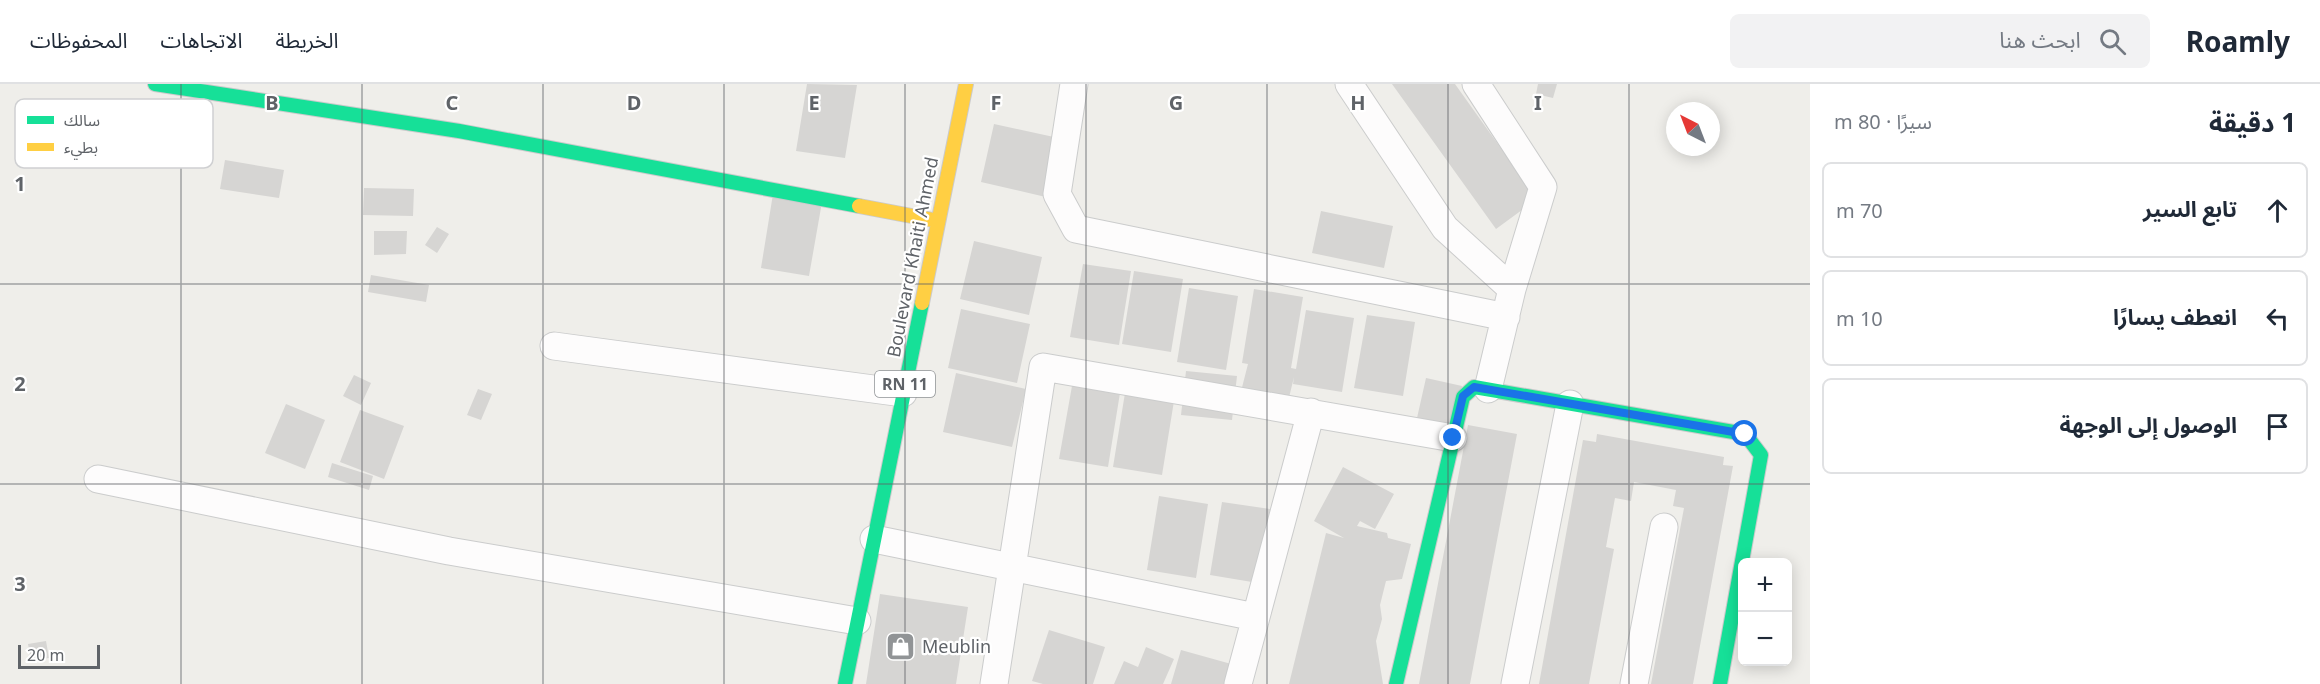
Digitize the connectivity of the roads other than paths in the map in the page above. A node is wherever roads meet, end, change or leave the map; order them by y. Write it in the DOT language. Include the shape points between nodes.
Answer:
graph roads {
  1 [pos="155,84"];
  2 [pos="966,84"];
  3 [pos="1074,84"];
  4 [pos="1349,84"];
  5 [pos="1476,84"];
  6 [pos="938,221"];
  7 [pos="1512,289"];
  8 [pos="1506,316"];
  9 [pos="554,346"];
  10 [pos="1488,389"];
  11 [pos="903,393"];
  12 [pos="1570,404"];
  13 [pos="1311,412"];
  14 [pos="1453,438"];
  15 [pos="98,479"];
  16 [pos="1664,527"];
  17 [pos="874,539"];
  18 [pos="1013,568"];
  19 [pos="1255,617"];
  20 [pos="857,621"];
  21 [pos="845,684"];
  22 [pos="994,684"];
  23 [pos="1238,684"];
  24 [pos="1396,684"];
  25 [pos="1515,684"];
  26 [pos="1634,684"];
  27 [pos="1720,684"];
  1 -- 6 [label="main road" via="459,131"];
  2 -- 6 [label="main road, Boulevard Khaiti Ahmed / RN 11"];
  3 -- 8 [label="street" via="1057,194 1076,229"];
  4 -- 7 [label="street" via="1445,228"];
  5 -- 7 [label="street" via="1543,187"];
  6 -- 11 [label="main road, Boulevard Khaiti Ahmed / RN 11"];
  7 -- 8 [label="street"];
  8 -- 10 [label="street"];
  9 -- 11 [label="street"];
  10 -- 12 [label="main road"];
  10 -- 14 [label="main road" via="1474,387 1467,392"];
  11 -- 17 [label="main road, Boulevard Khaiti Ahmed / RN 11"];
  12 -- 25 [label="street"];
  12 -- 27 [label="main road" via="1745,434 1761,455"];
  13 -- 14 [label="street"];
  13 -- 18 [label="street" via="1043,367"];
  13 -- 19 [label="street"];
  14 -- 24 [label="main road"];
  15 -- 20 [label="street" via="449,551"];
  16 -- 26 [label="street"];
  17 -- 18 [label="street"];
  17 -- 20 [label="main road, Boulevard Khaiti Ahmed / RN 11"];
  18 -- 19 [label="street"];
  18 -- 22 [label="street"];
  19 -- 23 [label="street"];
  20 -- 21 [label="main road, Boulevard Khaiti Ahmed / RN 11"];
}
